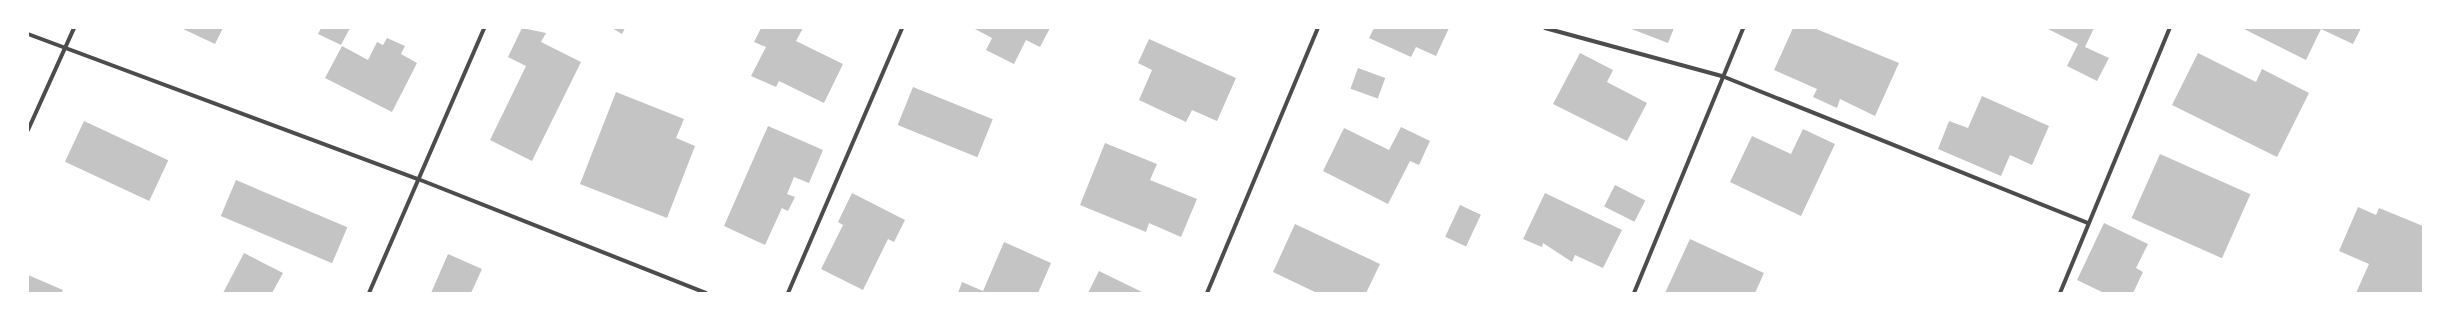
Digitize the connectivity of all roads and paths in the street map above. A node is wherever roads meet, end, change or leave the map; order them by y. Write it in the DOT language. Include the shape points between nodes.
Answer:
graph roads {
  1 [pos="74,28"];
  2 [pos="484,28"];
  3 [pos="902,28"];
  4 [pos="1318,28"];
  5 [pos="1545,28"];
  6 [pos="1743,28"];
  7 [pos="2170,28"];
  8 [pos="28,34"];
  9 [pos="66,49"];
  10 [pos="1722,76"];
  11 [pos="28,130"];
  12 [pos="418,179"];
  13 [pos="2088,223"];
  14 [pos="369,293"];
  15 [pos="706,293"];
  16 [pos="788,293"];
  17 [pos="1208,293"];
  18 [pos="1634,293"];
  19 [pos="2060,293"];
  1 -- 9 [label="street"];
  2 -- 12 [label="street"];
  3 -- 16 [label="street"];
  4 -- 17 [label="street"];
  5 -- 10 [label="street"];
  6 -- 10 [label="street"];
  7 -- 13 [label="street"];
  8 -- 9 [label="street"];
  9 -- 11 [label="street"];
  9 -- 12 [label="street"];
  10 -- 13 [label="street"];
  10 -- 18 [label="street" via="1686,173"];
  12 -- 14 [label="street"];
  12 -- 15 [label="street"];
  13 -- 19 [label="street"];
}
